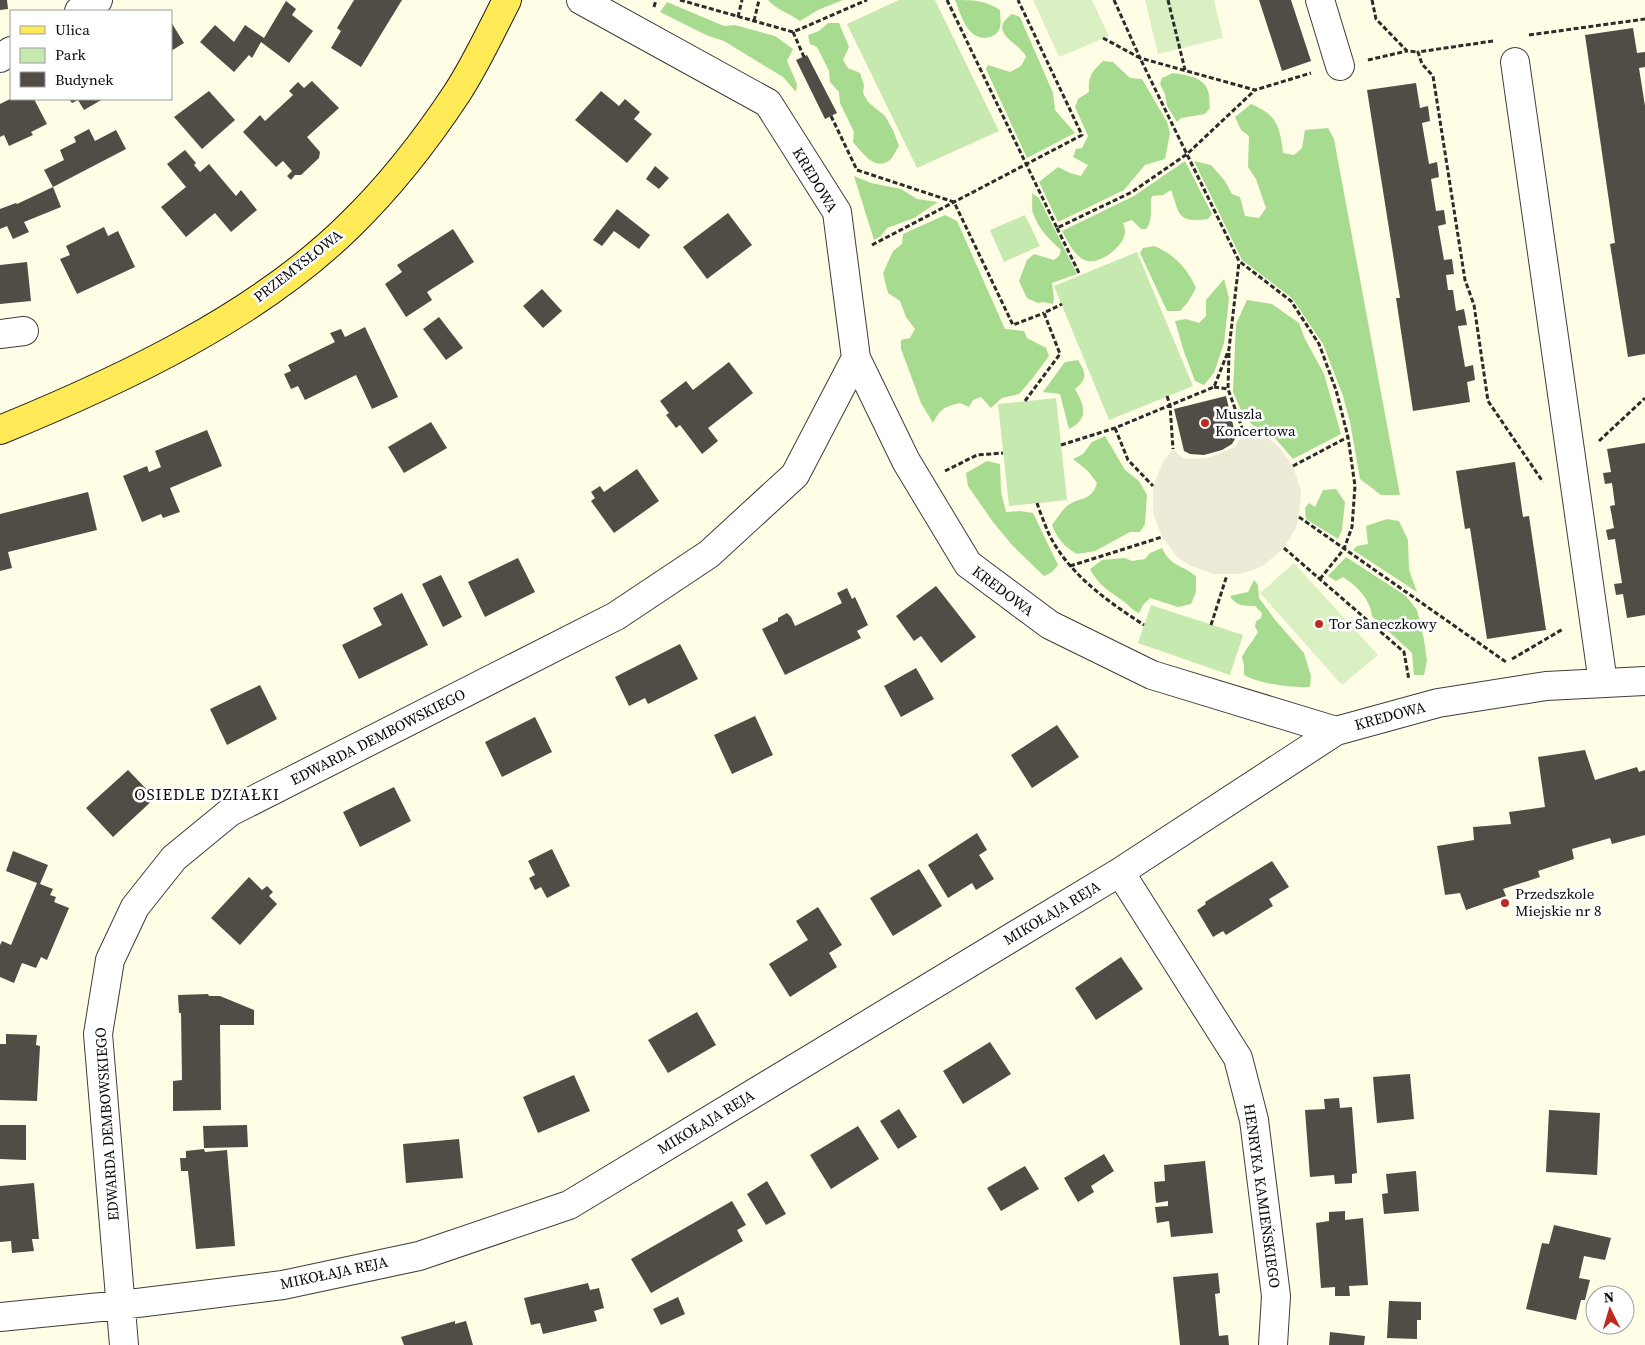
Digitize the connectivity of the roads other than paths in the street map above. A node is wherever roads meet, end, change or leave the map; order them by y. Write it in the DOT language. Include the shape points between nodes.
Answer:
graph roads {
  1 [pos="98,0"];
  2 [pos="507,0"];
  3 [pos="582,0"];
  4 [pos="1320,0"];
  5 [pos="82,10"];
  6 [pos="1515,62"];
  7 [pos="1340,66"];
  8 [pos="856,358"];
  9 [pos="0,430"];
  10 [pos="1645,681"];
  11 [pos="1603,683"];
  12 [pos="1336,731"];
  13 [pos="1120,872"];
  14 [pos="121,1305"];
  15 [pos="0,1317"];
  16 [pos="124,1345"];
  17 [pos="1273,1345"];
  1 -- 5 [label="street"];
  2 -- 9 [label="main road, PRZEMYSŁOWA" via="457,92 402,168 350,225 316,255 277,286 202,334 58,406"];
  3 -- 8 [label="street, KREDOWA" via="768,103 837,212"];
  4 -- 7 [label="street"];
  6 -- 11 [label="street"];
  8 -- 12 [label="street, KREDOWA" via="906,461 968,564 1050,626 1152,675"];
  8 -- 14 [label="street, EDWARDA DEMBOWSKIEGO" via="795,475 709,554 616,616 230,812 174,858 135,907 110,960 98,1034"];
  10 -- 11 [label="street, KREDOWA"];
  11 -- 12 [label="street, KREDOWA" via="1546,686 1438,703"];
  12 -- 13 [label="street, MIKOŁAJA REJA"];
  13 -- 14 [label="street, MIKOŁAJA REJA" via="568,1205 419,1256 283,1284"];
  13 -- 17 [label="street, HENRYKA KAMIEŃSKIEGO" via="1238,1058 1254,1120 1276,1296"];
  14 -- 15 [label="street, MIKOŁAJA REJA"];
  14 -- 16 [label="street, EDWARDA DEMBOWSKIEGO"];
}
